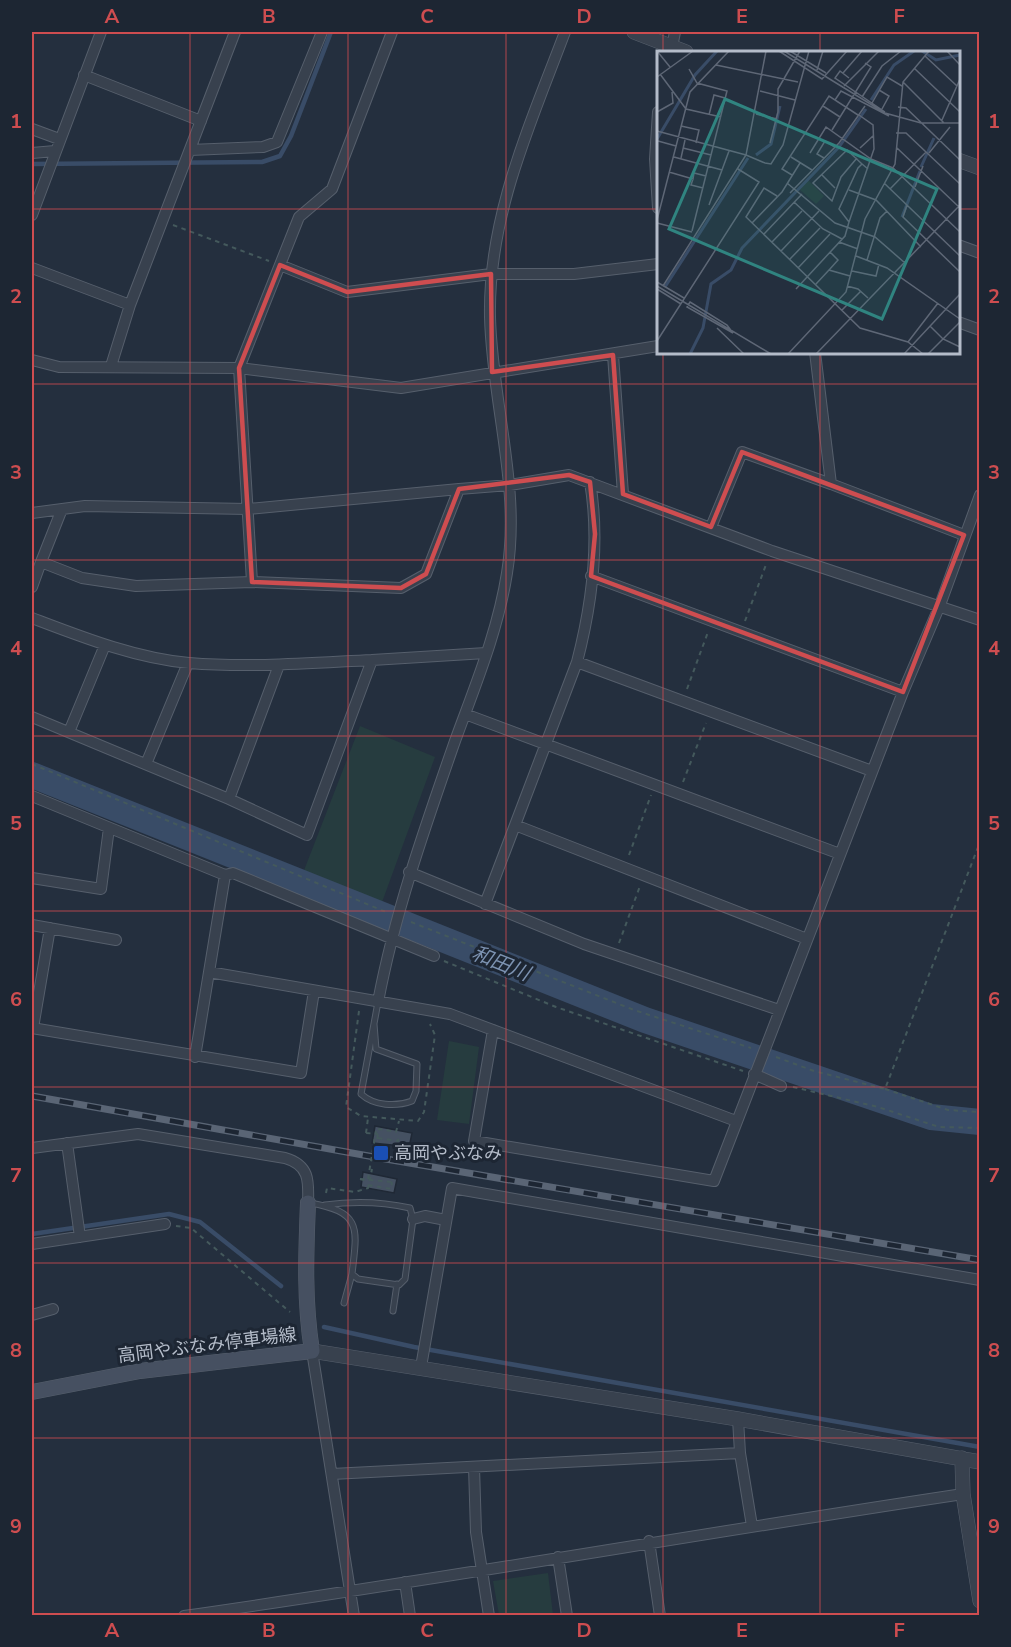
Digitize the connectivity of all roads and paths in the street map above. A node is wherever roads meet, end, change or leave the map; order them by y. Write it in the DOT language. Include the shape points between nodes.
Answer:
graph roads {
  1 [pos="101,32"];
  2 [pos="235,32"];
  3 [pos="322,32"];
  4 [pos="392,32"];
  5 [pos="565,32"];
  6 [pos="634,32"];
  7 [pos="675,32"];
  8 [pos="671,50"];
  9 [pos="84,75"];
  10 [pos="201,121"];
  11 [pos="32,129"];
  12 [pos="59,139"];
  13 [pos="190,150"];
  14 [pos="32,153"];
  15 [pos="54,153"];
  16 [pos="960,161"];
  17 [pos="980,168"];
  18 [pos="32,215"];
  19 [pos="163,221"];
  20 [pos="960,246"];
  21 [pos="980,253"];
  22 [pos="657,264"];
  23 [pos="280,265"];
  24 [pos="32,268"];
  25 [pos="491,274"];
  26 [pos="130,305"];
  27 [pos="960,323"];
  28 [pos="980,330"];
  29 [pos="657,346"];
  30 [pos="815,354"];
  31 [pos="613,355"];
  32 [pos="32,360"];
  33 [pos="111,366"];
  34 [pos="239,368"];
  35 [pos="492,373"];
  36 [pos="590,482"];
  37 [pos="831,484"];
  38 [pos="510,485"];
  39 [pos="459,489"];
  40 [pos="624,494"];
  41 [pos="980,495"];
  42 [pos="62,509"];
  43 [pos="248,509"];
  44 [pos="32,513"];
  45 [pos="711,528"];
  46 [pos="964,535"];
  47 [pos="772,551"];
  48 [pos="41,562"];
  49 [pos="591,576"];
  50 [pos="252,582"];
  51 [pos="32,587"];
  52 [pos="940,605"];
  53 [pos="32,618"];
  54 [pos="980,620"];
  55 [pos="712,621"];
  56 [pos="741,632"];
  57 [pos="105,645"];
  58 [pos="486,653"];
  59 [pos="372,660"];
  60 [pos="577,662"];
  61 [pos="188,663"];
  62 [pos="279,664"];
  63 [pos="903,692"];
  64 [pos="683,702"];
  65 [pos="710,712"];
  66 [pos="465,714"];
  67 [pos="32,717"];
  68 [pos="69,732"];
  69 [pos="546,744"];
  70 [pos="146,764"];
  71 [pos="872,771"];
  72 [pos="655,784"];
  73 [pos="679,793"];
  74 [pos="32,796"];
  75 [pos="229,799"];
  76 [pos="515,825"];
  77 [pos="109,828"];
  78 [pos="840,854"];
  79 [pos="624,867"];
  80 [pos="409,872"];
  81 [pos="225,875"];
  82 [pos="644,875"];
  83 [pos="32,878"];
  84 [pos="485,904"];
  85 [pos="32,925"];
  86 [pos="50,928"];
  87 [pos="392,938"];
  88 [pos="807,939"];
  89 [pos="116,940"];
  90 [pos="614,954"];
  91 [pos="434,957"];
  92 [pos="209,972"];
  93 [pos="314,991"];
  94 [pos="378,1002"];
  95 [pos="779,1010"];
  96 [pos="358,1013"];
  97 [pos="424,1021"];
  98 [pos="374,1024"];
  99 [pos="32,1028"];
  100 [pos="493,1030"];
  101 [pos="195,1057"];
  102 [pos="754,1074"];
  103 [pos="781,1086"];
  104 [pos="885,1089"];
  105 [pos="980,1112"];
  106 [pos="368,1117"];
  107 [pos="399,1121"];
  108 [pos="736,1121"];
  109 [pos="980,1128"];
  110 [pos="399,1134"];
  111 [pos="377,1135"];
  112 [pos="67,1143"];
  113 [pos="32,1148"];
  114 [pos="372,1169"];
  115 [pos="360,1179"];
  116 [pos="368,1182"];
  117 [pos="326,1193"];
  118 [pos="308,1203"];
  119 [pos="326,1206"];
  120 [pos="413,1219"];
  121 [pos="446,1220"];
  122 [pos="165,1224"];
  123 [pos="80,1237"];
  124 [pos="32,1244"];
  125 [pos="352,1274"];
  126 [pos="980,1280"];
  127 [pos="397,1284"];
  128 [pos="344,1303"];
  129 [pos="53,1309"];
  130 [pos="393,1311"];
  131 [pos="290,1312"];
  132 [pos="32,1315"];
  133 [pos="312,1351"];
  134 [pos="422,1363"];
  135 [pos="32,1392"];
  136 [pos="738,1419"];
  137 [pos="740,1453"];
  138 [pos="962,1458"];
  139 [pos="980,1462"];
  140 [pos="474,1467"];
  141 [pos="332,1474"];
  142 [pos="963,1494"];
  143 [pos="752,1526"];
  144 [pos="649,1541"];
  145 [pos="558,1557"];
  146 [pos="482,1568"];
  147 [pos="405,1582"];
  148 [pos="351,1592"];
  149 [pos="980,1601"];
  150 [pos="184,1616"];
  151 [pos="354,1616"];
  152 [pos="410,1616"];
  153 [pos="489,1616"];
  154 [pos="567,1616"];
  155 [pos="660,1616"];
  1 -- 9 [label="street"];
  2 -- 10 [label="street"];
  3 -- 13 [label="street" via="277,142 263,147"];
  4 -- 23 [label="street" via="332,189 299,217"];
  5 -- 25 [label="street" via="503,200"];
  6 -- 8 [label="street"];
  7 -- 8 [label="street"];
  9 -- 10 [label="street"];
  9 -- 12 [label="street"];
  10 -- 13 [label="street"];
  11 -- 12 [label="street"];
  12 -- 15 [label="street"];
  13 -- 19 [label="street"];
  14 -- 15 [label="street"];
  15 -- 18 [label="street"];
  16 -- 17 [label="street"];
  19 -- 23 [label="path"];
  19 -- 26 [label="street"];
  20 -- 21 [label="street"];
  22 -- 25 [label="street" via="574,274"];
  23 -- 25 [label="street" via="347,292"];
  23 -- 34 [label="street"];
  24 -- 26 [label="street"];
  25 -- 35 [label="street"];
  26 -- 33 [label="street"];
  27 -- 28 [label="street"];
  29 -- 31 [label="street"];
  30 -- 37 [label="street"];
  31 -- 35 [label="street"];
  31 -- 40 [label="street"];
  32 -- 33 [label="street" via="59,366"];
  33 -- 34 [label="street"];
  34 -- 35 [label="street" via="401,388"];
  34 -- 43 [label="street"];
  35 -- 38 [label="street"];
  36 -- 38 [label="street" via="569,475"];
  36 -- 40 [label="street"];
  36 -- 49 [label="street" via="595,534"];
  37 -- 45 [label="street" via="742,452"];
  37 -- 46 [label="street"];
  38 -- 39 [label="street"];
  38 -- 58 [label="street" via="512,534 507,573"];
  39 -- 43 [label="street"];
  39 -- 50 [label="street" via="426,574 401,588"];
  40 -- 45 [label="street"];
  41 -- 46 [label="street"];
  42 -- 43 [label="street"];
  42 -- 44 [label="street"];
  42 -- 48 [label="street"];
  43 -- 50 [label="street"];
  45 -- 47 [label="street"];
  46 -- 52 [label="street"];
  47 -- 52 [label="street"];
  47 -- 56 [label="path"];
  48 -- 50 [label="street" via="82,578 136,586"];
  48 -- 51 [label="street"];
  49 -- 55 [label="street"];
  49 -- 60 [label="street" via="589,609"];
  52 -- 54 [label="street"];
  52 -- 63 [label="street"];
  53 -- 57 [label="street"];
  55 -- 56 [label="street"];
  55 -- 64 [label="path"];
  56 -- 63 [label="street"];
  57 -- 61 [label="street"];
  57 -- 68 [label="street"];
  58 -- 59 [label="street"];
  58 -- 66 [label="street"];
  59 -- 62 [label="street"];
  59 -- 75 [label="street" via="307,835"];
  60 -- 64 [label="street"];
  60 -- 69 [label="street"];
  61 -- 62 [label="street"];
  61 -- 70 [label="street"];
  62 -- 75 [label="street"];
  63 -- 71 [label="street"];
  64 -- 65 [label="street"];
  65 -- 71 [label="street"];
  65 -- 73 [label="path"];
  66 -- 69 [label="street"];
  66 -- 80 [label="street"];
  67 -- 68 [label="street"];
  68 -- 70 [label="street"];
  69 -- 72 [label="street"];
  69 -- 76 [label="street"];
  70 -- 75 [label="street"];
  71 -- 78 [label="street"];
  72 -- 73 [label="street"];
  72 -- 79 [label="path"];
  73 -- 78 [label="street"];
  74 -- 77 [label="street"];
  76 -- 79 [label="street"];
  76 -- 84 [label="street"];
  77 -- 81 [label="street"];
  77 -- 83 [label="street" via="101,889"];
  78 -- 88 [label="street"];
  79 -- 82 [label="street"];
  80 -- 84 [label="street"];
  80 -- 87 [label="street"];
  81 -- 87 [label="street" via="233,873"];
  81 -- 92 [label="street"];
  82 -- 88 [label="street"];
  82 -- 90 [label="path"];
  84 -- 90 [label="street"];
  85 -- 86 [label="street"];
  86 -- 89 [label="street"];
  86 -- 99 [label="street"];
  87 -- 91 [label="street"];
  87 -- 94 [label="street"];
  88 -- 95 [label="street"];
  90 -- 95 [label="street"];
  91 -- 102 [label="path" via="556,1007"];
  92 -- 93 [label="street"];
  92 -- 101 [label="street"];
  93 -- 94 [label="street"];
  93 -- 101 [label="street" via="301,1073"];
  94 -- 98 [label="lane"];
  94 -- 100 [label="street" via="450,1014"];
  95 -- 102 [label="street"];
  96 -- 106 [label="path" via="346,1107"];
  97 -- 107 [label="path" via="432,1025 435,1035 424,1112 418,1121"];
  98 -- 98 [label="lane" via="376,1049 417,1064 412,1101 399,1106 367,1100 361,1094"];
  99 -- 101 [label="street"];
  100 -- 108 [label="street"];
  100 -- 108 [label="street" via="474,1141 714,1181"];
  102 -- 103 [label="street"];
  102 -- 108 [label="street"];
  103 -- 109 [label="path" via="878,1107 939,1126"];
  104 -- 105 [label="path" via="948,1110"];
  106 -- 107 [label="path"];
  106 -- 111 [label="path" via="366,1133"];
  107 -- 111 [label="path" via="396,1132 379,1129"];
  110 -- 111 [label="path" via="398,1141"];
  111 -- 116 [label="path, bridge"];
  112 -- 113 [label="street"];
  112 -- 118 [label="street" via="138,1134 285,1158 306,1170"];
  112 -- 123 [label="street"];
  114 -- 116 [label="path"];
  115 -- 116 [label="path, bridge"];
  116 -- 116 [label="path, bridge" via="392,1182 391,1189"];
  116 -- 117 [label="path" via="368,1188 355,1192 327,1188"];
  118 -- 119 [label="lane"];
  118 -- 133 [label="main road, 高岡やぶなみ停車場線" via="305,1271"];
  119 -- 120 [label="lane" via="388,1203 410,1208"];
  119 -- 125 [label="lane" via="350,1219 356,1230"];
  120 -- 121 [label="street" via="425,1216"];
  120 -- 127 [label="lane" via="405,1279"];
  121 -- 126 [label="street" via="452,1188"];
  121 -- 134 [label="street"];
  122 -- 123 [label="street"];
  122 -- 131 [label="path" via="191,1228"];
  123 -- 124 [label="street"];
  125 -- 127 [label="lane" via="358,1279"];
  125 -- 128 [label="lane"];
  127 -- 130 [label="lane"];
  129 -- 132 [label="street"];
  133 -- 134 [label="street"];
  133 -- 135 [label="main road, 高岡やぶなみ停車場線" via="140,1371"];
  133 -- 141 [label="street"];
  134 -- 136 [label="street"];
  136 -- 137 [label="street"];
  136 -- 138 [label="street"];
  137 -- 140 [label="street"];
  137 -- 143 [label="street"];
  138 -- 139 [label="street"];
  138 -- 142 [label="street"];
  140 -- 141 [label="street"];
  140 -- 146 [label="street" via="476,1532"];
  141 -- 148 [label="street"];
  142 -- 143 [label="street"];
  142 -- 149 [label="street"];
  143 -- 144 [label="street"];
  144 -- 145 [label="street"];
  144 -- 155 [label="street"];
  145 -- 146 [label="street"];
  145 -- 154 [label="street"];
  146 -- 147 [label="street"];
  146 -- 153 [label="street"];
  147 -- 148 [label="street"];
  147 -- 152 [label="street"];
  148 -- 150 [label="street"];
  148 -- 151 [label="street"];
}
